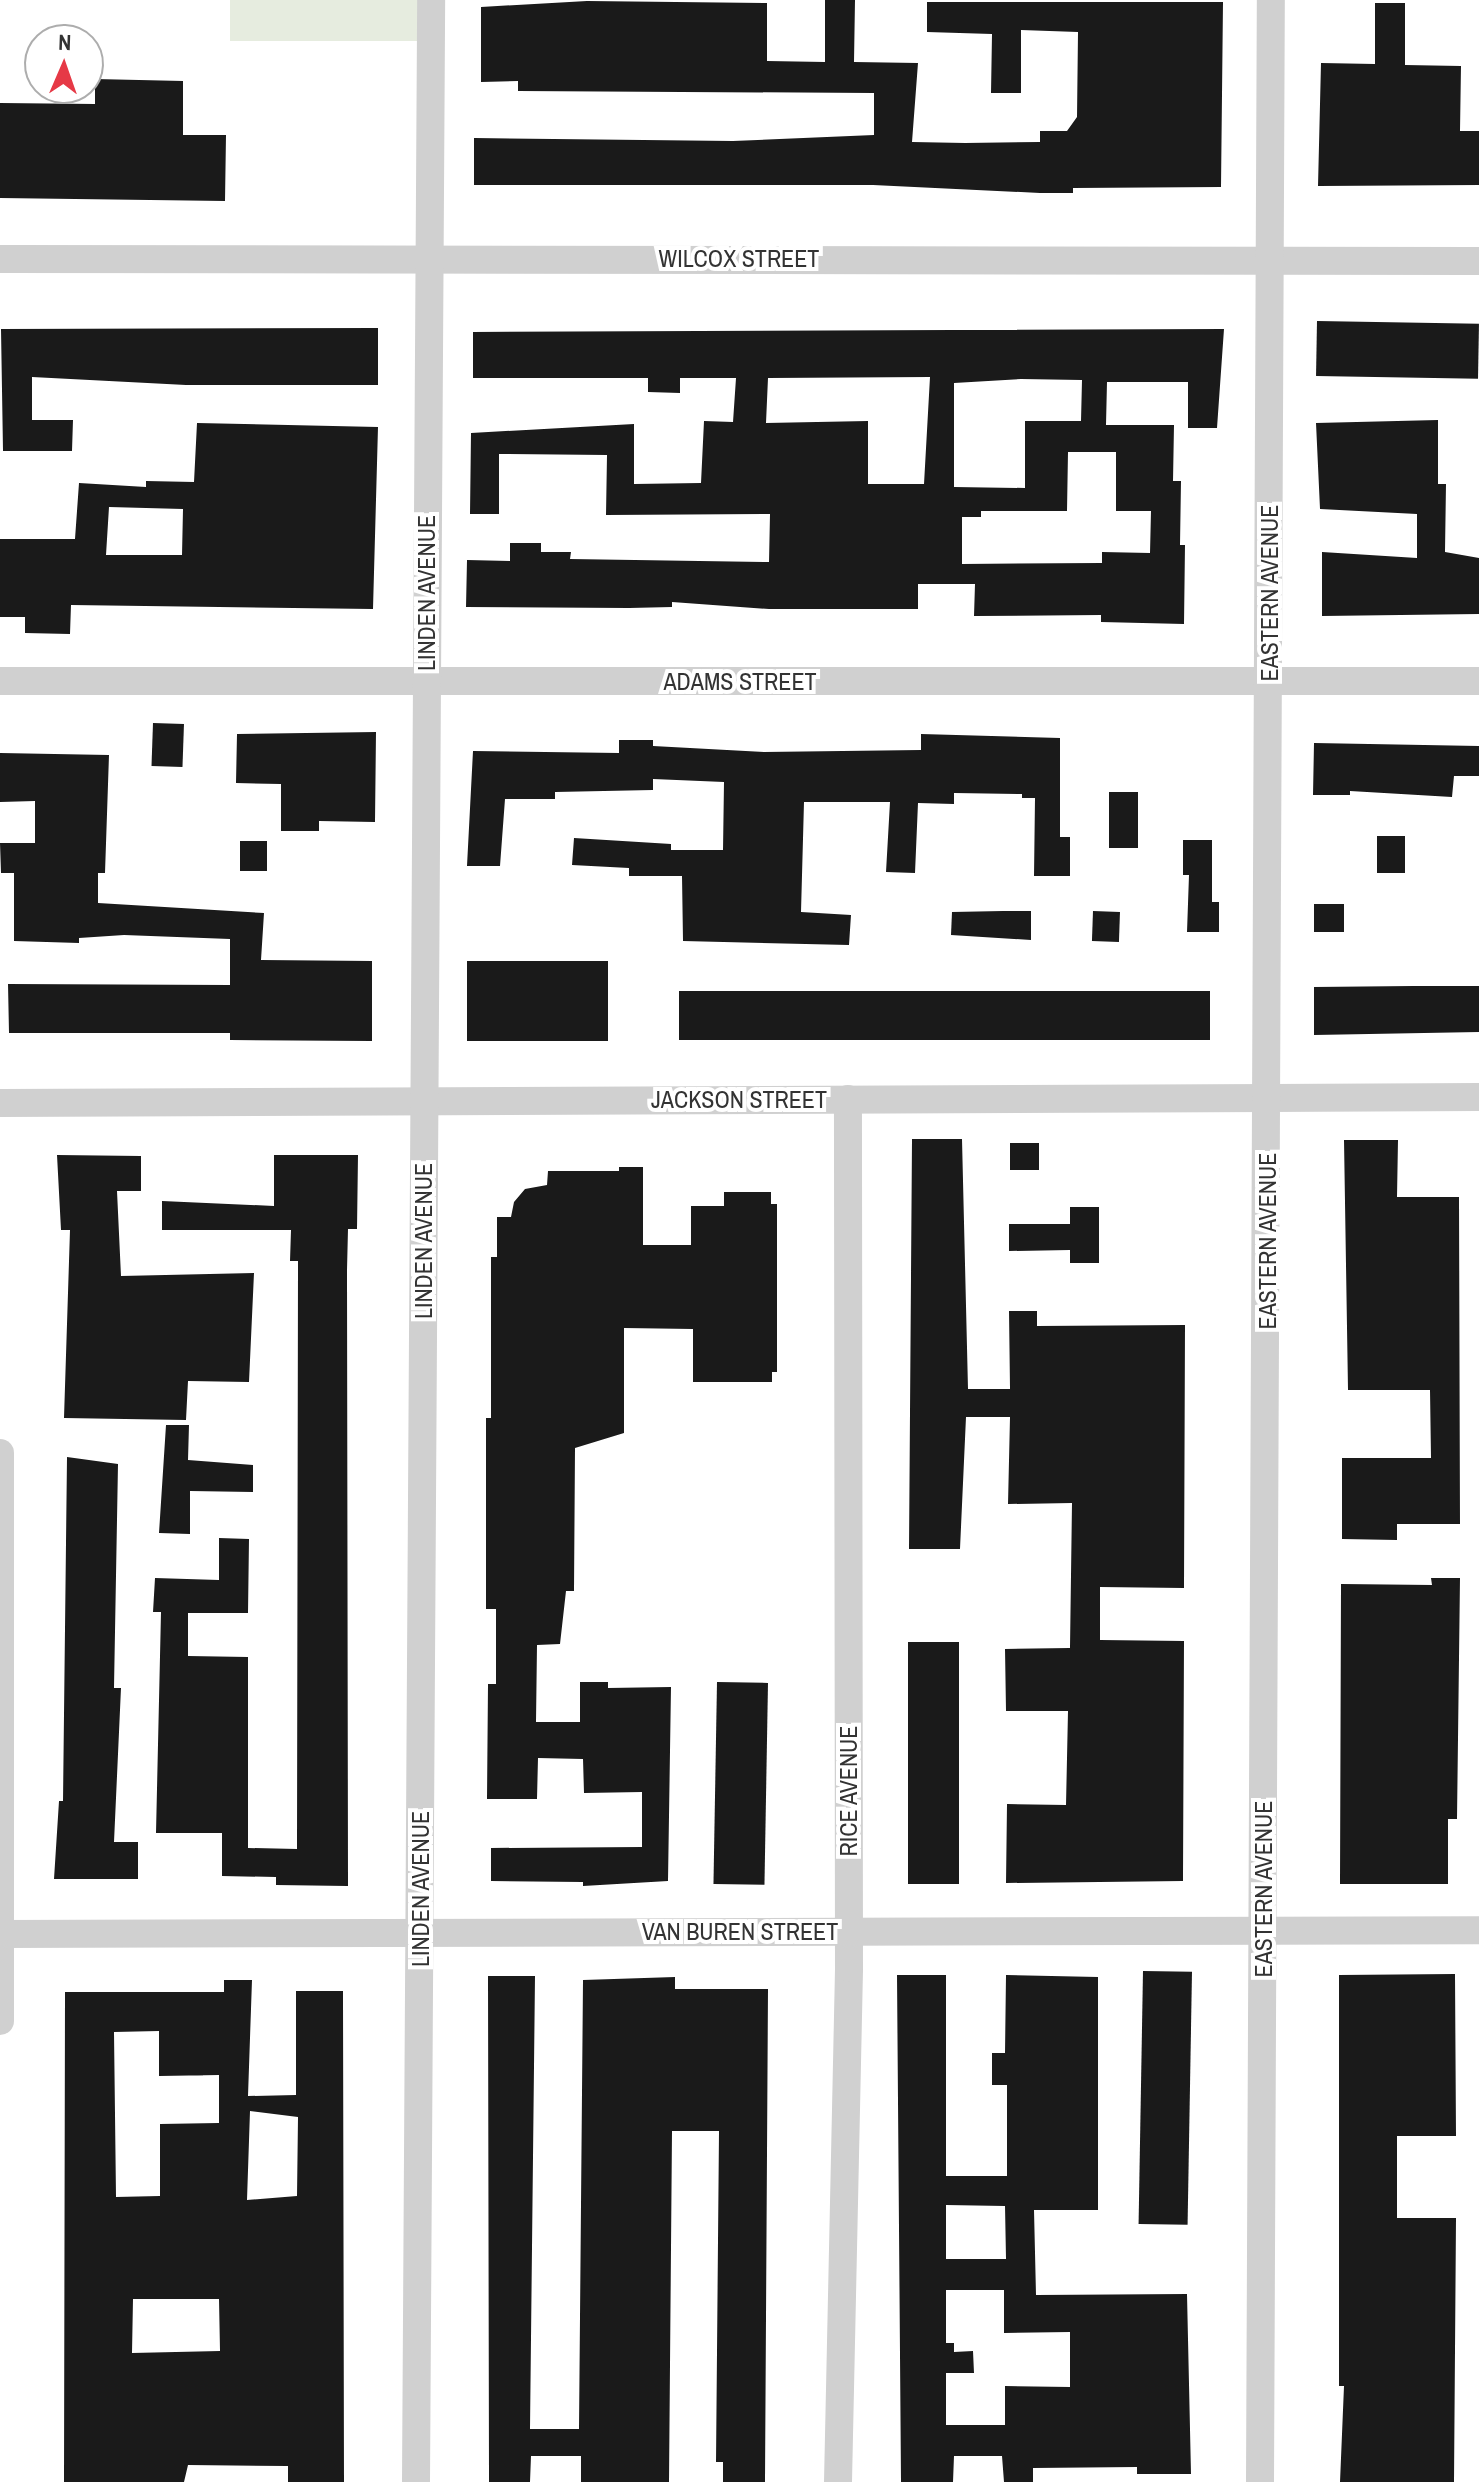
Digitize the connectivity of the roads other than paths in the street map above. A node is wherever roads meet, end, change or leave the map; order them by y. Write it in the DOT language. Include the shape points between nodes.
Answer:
graph roads {
  1 [pos="431,0"];
  2 [pos="1271,0"];
  3 [pos="429,257"];
  4 [pos="0,259"];
  5 [pos="1270,261"];
  6 [pos="1479,261"];
  7 [pos="0,681"];
  8 [pos="1479,681"];
  9 [pos="427,682"];
  10 [pos="1270,682"];
  11 [pos="1479,1097"];
  12 [pos="1269,1098"];
  13 [pos="848,1099"];
  14 [pos="425,1101"];
  15 [pos="0,1103"];
  16 [pos="0,1453"];
  17 [pos="1479,1930"];
  18 [pos="1263,1931"];
  19 [pos="850,1932"];
  20 [pos="421,1933"];
  21 [pos="0,1934"];
  22 [pos="0,2021"];
  23 [pos="416,2482"];
  24 [pos="838,2482"];
  25 [pos="1260,2482"];
  1 -- 3 [label="street, LINDEN AVENUE"];
  2 -- 5 [label="street, EASTERN AVENUE"];
  3 -- 4 [label="street, WILCOX STREET"];
  3 -- 5 [label="street, WILCOX STREET"];
  3 -- 9 [label="street, LINDEN AVENUE"];
  5 -- 6 [label="street, WILCOX STREET"];
  5 -- 10 [label="street, EASTERN AVENUE"];
  7 -- 9 [label="street, ADAMS STREET"];
  8 -- 10 [label="street, ADAMS STREET"];
  9 -- 10 [label="street, ADAMS STREET"];
  9 -- 14 [label="street, LINDEN AVENUE"];
  10 -- 12 [label="street, EASTERN AVENUE"];
  11 -- 12 [label="street, JACKSON STREET"];
  12 -- 13 [label="street, JACKSON STREET"];
  12 -- 18 [label="street, EASTERN AVENUE"];
  13 -- 14 [label="street, JACKSON STREET"];
  13 -- 19 [label="street, RICE AVENUE"];
  14 -- 15 [label="street, JACKSON STREET"];
  14 -- 20 [label="street, LINDEN AVENUE"];
  16 -- 21 [label="street"];
  17 -- 18 [label="street, VAN BUREN STREET"];
  18 -- 19 [label="street, VAN BUREN STREET"];
  18 -- 25 [label="street, EASTERN AVENUE"];
  19 -- 20 [label="street, VAN BUREN STREET"];
  19 -- 24 [label="street, RICE AVENUE"];
  20 -- 21 [label="street, VAN BUREN STREET"];
  20 -- 23 [label="street, LINDEN AVENUE"];
  21 -- 22 [label="street"];
}
